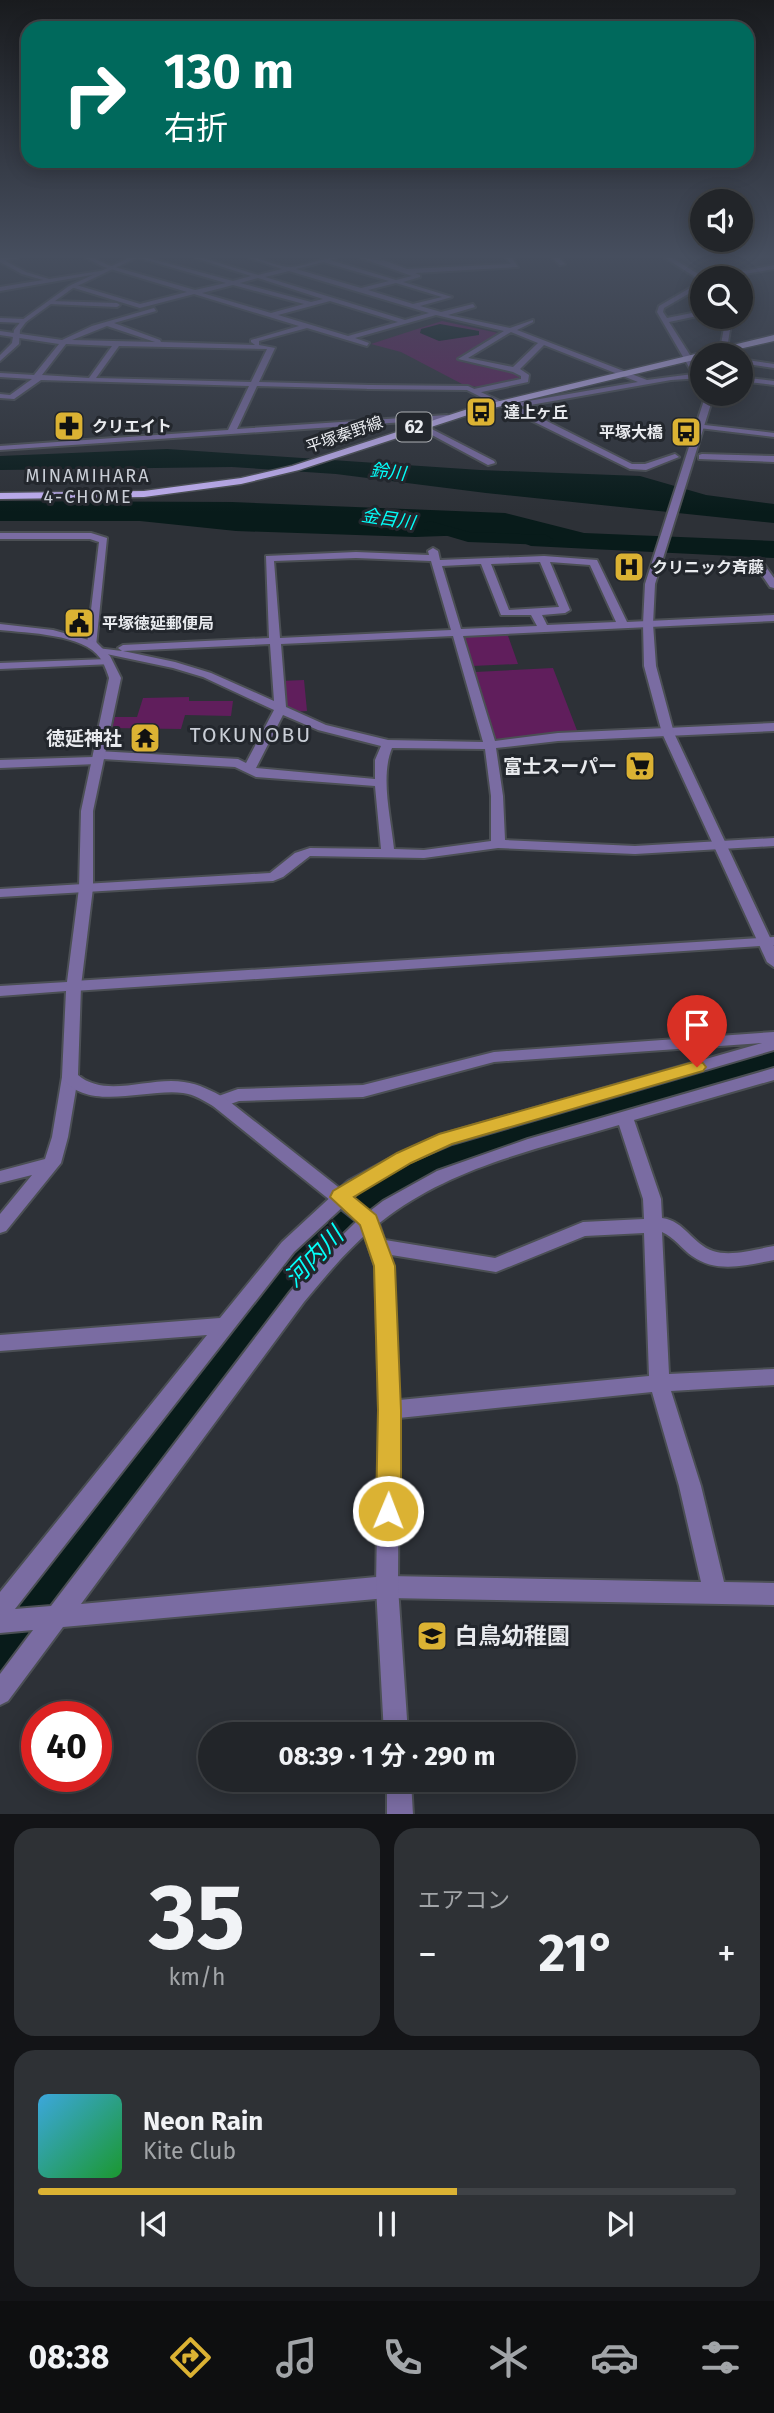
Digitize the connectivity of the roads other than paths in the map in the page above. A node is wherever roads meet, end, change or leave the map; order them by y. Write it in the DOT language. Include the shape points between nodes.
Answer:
graph roads {
  1 [pos="543,342"];
  2 [pos="15,343"];
  3 [pos="62,343"];
  4 [pos="164,343"];
  5 [pos="257,343"];
  6 [pos="361,343"];
  7 [pos="490,343"];
  8 [pos="545,343"];
  9 [pos="677,343"];
  10 [pos="117,344"];
  11 [pos="367,344"];
  12 [pos="171,345"];
  13 [pos="268,347"];
  14 [pos="690,358"];
  15 [pos="0,359"];
  16 [pos="686,359"];
  17 [pos="690,364"];
  18 [pos="753,364"];
  19 [pos="774,366"];
  20 [pos="515,370"];
  21 [pos="623,373"];
  22 [pos="0,374"];
  23 [pos="39,377"];
  24 [pos="690,377"];
  25 [pos="91,380"];
  26 [pos="753,381"];
  27 [pos="646,382"];
  28 [pos="774,383"];
  29 [pos="254,384"];
  30 [pos="477,391"];
  31 [pos="0,396"];
  32 [pos="500,403"];
  33 [pos="511,406"];
  34 [pos="706,406"];
  35 [pos="447,417"];
  36 [pos="420,425"];
  37 [pos="699,426"];
  38 [pos="230,433"];
  39 [pos="774,435"];
  40 [pos="0,448"];
  41 [pos="675,457"];
  42 [pos="702,457"];
  43 [pos="774,459"];
  44 [pos="491,463"];
  45 [pos="0,496"];
  46 [pos="0,536"];
  47 [pos="435,557"];
  48 [pos="544,559"];
  49 [pos="485,561"];
  50 [pos="760,565"];
  51 [pos="774,585"];
  52 [pos="535,612"];
  53 [pos="774,618"];
  54 [pos="648,624"];
  55 [pos="623,625"];
  56 [pos="0,627"];
  57 [pos="542,628"];
  58 [pos="457,632"];
  59 [pos="275,641"];
  60 [pos="100,652"];
  61 [pos="0,666"];
  62 [pos="280,710"];
  63 [pos="774,727"];
  64 [pos="668,733"];
  65 [pos="387,744"];
  66 [pos="490,745"];
  67 [pos="97,757"];
  68 [pos="0,764"];
  69 [pos="250,767"];
  70 [pos="381,783"];
  71 [pos="774,842"];
  72 [pos="498,844"];
  73 [pos="719,845"];
  74 [pos="388,854"];
  75 [pos="86,888"];
  76 [pos="0,893"];
  77 [pos="769,941"];
  78 [pos="774,962"];
  79 [pos="74,986"];
  80 [pos="0,991"];
  81 [pos="774,1037"];
  82 [pos="774,1045"];
  83 [pos="774,1073"];
  84 [pos="70,1077"];
  85 [pos="219,1102"];
  86 [pos="625,1117"];
  87 [pos="52,1163"];
  88 [pos="0,1177"];
  89 [pos="342,1199"];
  90 [pos="367,1219"];
  91 [pos="655,1225"];
  92 [pos="0,1226"];
  93 [pos="379,1246"];
  94 [pos="774,1253"];
  95 [pos="225,1326"];
  96 [pos="0,1343"];
  97 [pos="774,1377"];
  98 [pos="659,1384"];
  99 [pos="390,1410"];
  100 [pos="387,1587"];
  101 [pos="715,1593"];
  102 [pos="774,1594"];
  103 [pos="0,1610"];
  104 [pos="57,1619"];
  105 [pos="0,1622"];
  106 [pos="0,1693"];
  107 [pos="395,1722"];
  108 [pos="399,1792"];
  109 [pos="400,1814"];
  1 -- 20 [label="street"];
  2 -- 15 [label="street"];
  3 -- 10 [label="street"];
  3 -- 23 [label="street"];
  4 -- 12 [label="street"];
  5 -- 13 [label="street"];
  6 -- 11 [label="street"];
  7 -- 20 [label="street" via="462,359"];
  8 -- 21 [label="street"];
  9 -- 16 [label="street"];
  10 -- 12 [label="street"];
  10 -- 25 [label="street"];
  12 -- 13 [label="street"];
  13 -- 29 [label="street"];
  14 -- 16 [label="main road, 平塚秦野線 / 62"];
  16 -- 17 [label="street"];
  16 -- 21 [label="main road, 平塚秦野線 / 62"];
  18 -- 19 [label="street"];
  20 -- 30 [label="street" via="523,373 525,380"];
  21 -- 27 [label="street"];
  21 -- 32 [label="main road, 平塚秦野線 / 62"];
  22 -- 23 [label="street"];
  23 -- 25 [label="street"];
  23 -- 31 [label="street" via="11,397"];
  24 -- 27 [label="street"];
  25 -- 29 [label="street"];
  26 -- 28 [label="street"];
  27 -- 33 [label="street"];
  29 -- 30 [label="street"];
  29 -- 38 [label="street"];
  30 -- 32 [label="street"];
  32 -- 33 [label="street"];
  32 -- 35 [label="main road, 平塚秦野線 / 62"];
  33 -- 41 [label="street" via="630,466 646,467"];
  34 -- 37 [label="street"];
  35 -- 36 [label="main road, 平塚秦野線 / 62"];
  35 -- 38 [label="street"];
  36 -- 44 [label="street"];
  36 -- 45 [label="main road, 平塚秦野線 / 62" via="253,479 144,494"];
  37 -- 39 [label="street"];
  37 -- 54 [label="street" via="650,584"];
  38 -- 40 [label="street"];
  42 -- 43 [label="street"];
  46 -- 60 [label="street" via="104,540"];
  47 -- 49 [label="street"];
  47 -- 58 [label="street"];
  47 -- 59 [label="street" via="269,558"];
  48 -- 49 [label="street"];
  48 -- 52 [label="street" via="565,610"];
  48 -- 55 [label="street" via="594,562"];
  49 -- 52 [label="street" via="505,613"];
  50 -- 51 [label="street"];
  52 -- 57 [label="street"];
  53 -- 54 [label="street"];
  54 -- 55 [label="street"];
  54 -- 64 [label="street" via="650,666"];
  55 -- 57 [label="street"];
  56 -- 60 [label="street" via="53,633"];
  57 -- 58 [label="street"];
  58 -- 59 [label="street"];
  58 -- 66 [label="street"];
  59 -- 60 [label="street"];
  59 -- 62 [label="street"];
  60 -- 61 [label="street"];
  60 -- 62 [label="street" via="196,671"];
  60 -- 67 [label="street" via="113,671 114,687"];
  62 -- 65 [label="street" via="322,728"];
  62 -- 69 [label="street"];
  63 -- 64 [label="street"];
  64 -- 66 [label="street"];
  64 -- 73 [label="street"];
  65 -- 66 [label="street"];
  65 -- 70 [label="street"];
  66 -- 72 [label="street"];
  67 -- 68 [label="street"];
  67 -- 69 [label="street"];
  67 -- 75 [label="street" via="88,811"];
  69 -- 70 [label="street" via="256,773"];
  70 -- 74 [label="street"];
  71 -- 73 [label="street"];
  72 -- 73 [label="street" via="635,850"];
  72 -- 74 [label="street"];
  73 -- 77 [label="street"];
  74 -- 75 [label="street" via="300,853 273,877"];
  75 -- 76 [label="street"];
  75 -- 79 [label="street"];
  77 -- 78 [label="street"];
  77 -- 79 [label="street"];
  79 -- 80 [label="street"];
  79 -- 84 [label="street"];
  81 -- 85 [label="street" via="494,1057 363,1091 238,1096"];
  82 -- 89 [label="street" via="446,1139 404,1158"];
  83 -- 86 [label="street"];
  84 -- 85 [label="street" via="85,1089 181,1087"];
  84 -- 87 [label="street"];
  85 -- 89 [label="street"];
  86 -- 90 [label="street" via="450,1172"];
  86 -- 91 [label="street" via="652,1199"];
  87 -- 88 [label="street"];
  87 -- 92 [label="street"];
  89 -- 90 [label="street"];
  89 -- 95 [label="street" via="288,1247"];
  90 -- 93 [label="street"];
  90 -- 104 [label="street" via="298,1297"];
  91 -- 93 [label="street" via="583,1229 496,1265"];
  91 -- 94 [label="street" via="678,1230 701,1254 714,1259"];
  91 -- 98 [label="street"];
  93 -- 99 [label="street" via="384,1266"];
  95 -- 96 [label="street"];
  95 -- 103 [label="street"];
  97 -- 98 [label="street"];
  98 -- 99 [label="street"];
  98 -- 101 [label="street" via="690,1486"];
  99 -- 100 [label="street"];
  100 -- 101 [label="street"];
  100 -- 104 [label="street"];
  100 -- 107 [label="street"];
  101 -- 102 [label="street"];
  104 -- 105 [label="street"];
  104 -- 106 [label="street"];
  108 -- 109 [label="street"];
}
